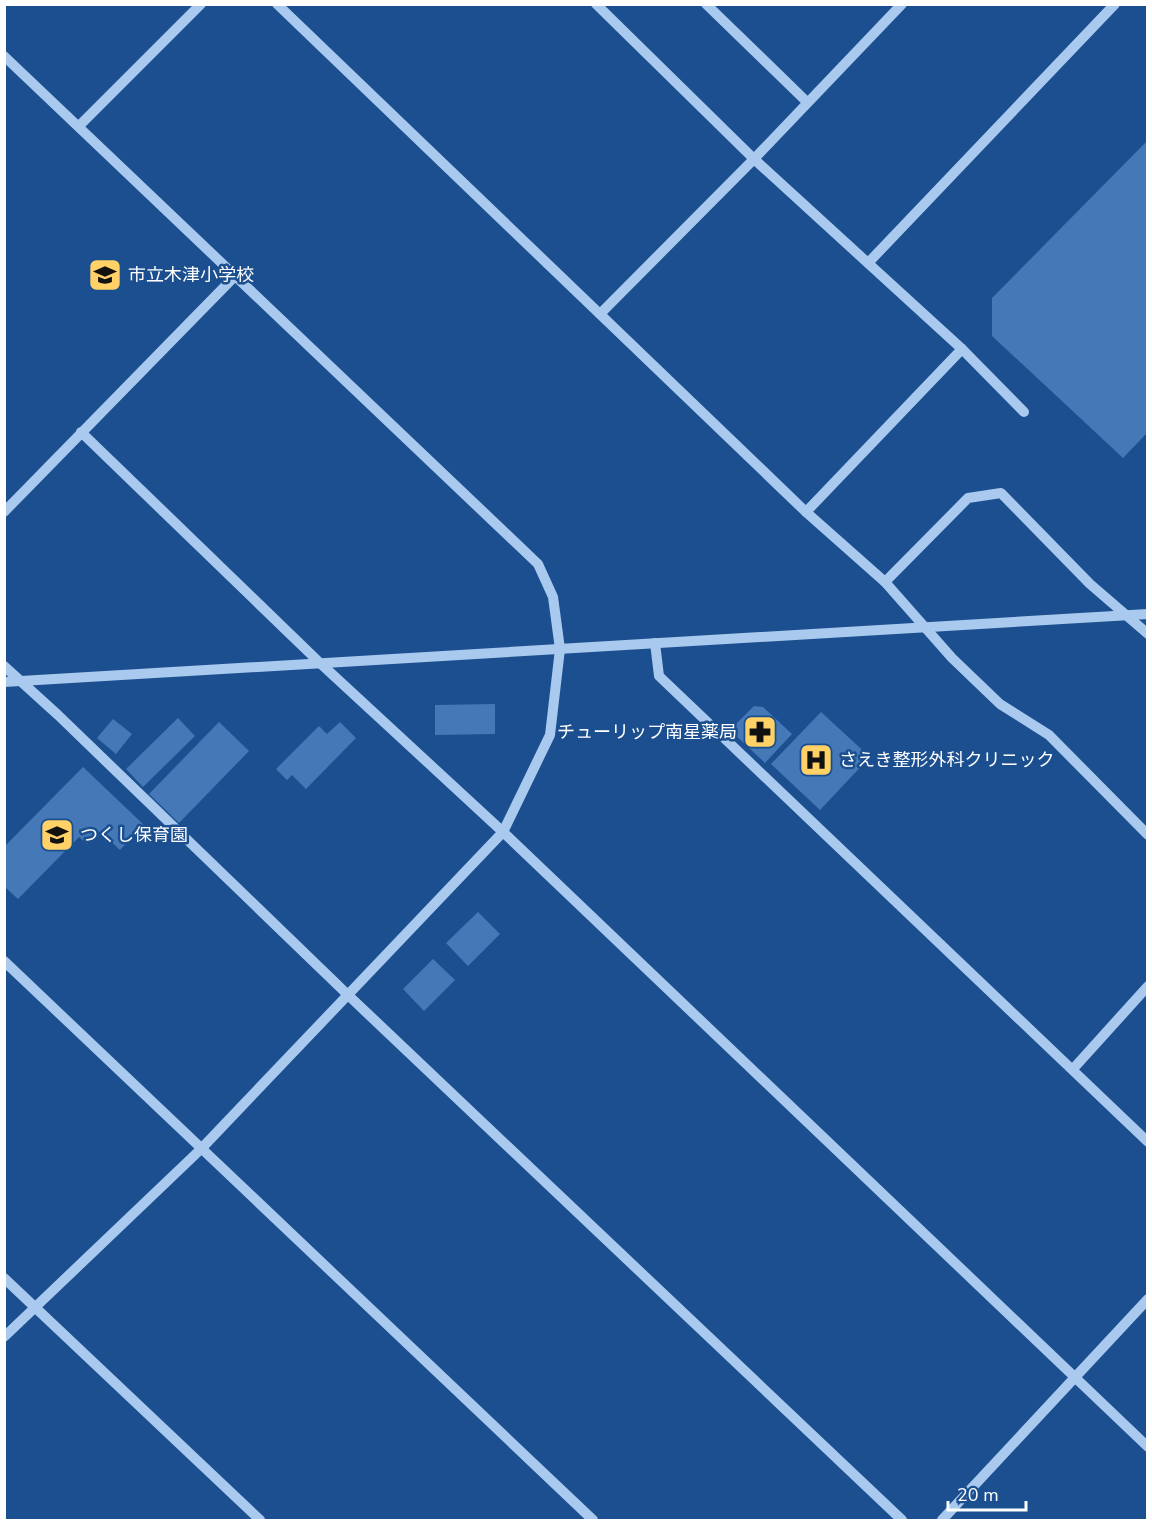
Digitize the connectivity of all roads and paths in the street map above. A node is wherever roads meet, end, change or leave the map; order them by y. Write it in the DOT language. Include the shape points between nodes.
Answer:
graph roads {
  1 [pos="201,4"];
  2 [pos="277,4"];
  3 [pos="596,4"];
  4 [pos="706,4"];
  5 [pos="1114,4"];
  6 [pos="899,5"];
  7 [pos="4,56"];
  8 [pos="807,102"];
  9 [pos="79,126"];
  10 [pos="754,159"];
  11 [pos="869,262"];
  12 [pos="236,275"];
  13 [pos="600,314"];
  14 [pos="962,349"];
  15 [pos="1024,412"];
  16 [pos="81,432"];
  17 [pos="4,512"];
  18 [pos="806,512"];
  19 [pos="885,582"];
  20 [pos="1148,614"];
  21 [pos="1127,615"];
  22 [pos="921,627"];
  23 [pos="1148,634"];
  24 [pos="655,643"];
  25 [pos="560,649"];
  26 [pos="320,663"];
  27 [pos="4,666"];
  28 [pos="21,681"];
  29 [pos="4,682"];
  30 [pos="503,832"];
  31 [pos="1148,835"];
  32 [pos="4,961"];
  33 [pos="1148,986"];
  34 [pos="348,996"];
  35 [pos="1072,1069"];
  36 [pos="1148,1142"];
  37 [pos="201,1149"];
  38 [pos="4,1278"];
  39 [pos="1148,1299"];
  40 [pos="35,1307"];
  41 [pos="4,1337"];
  42 [pos="1075,1377"];
  43 [pos="1148,1447"];
  44 [pos="260,1521"];
  45 [pos="593,1521"];
  46 [pos="902,1521"];
  47 [pos="942,1521"];
  1 -- 9 [label="street"];
  2 -- 13 [label="street"];
  3 -- 10 [label="street"];
  4 -- 8 [label="street"];
  5 -- 11 [label="street"];
  6 -- 8 [label="street"];
  7 -- 9 [label="street"];
  8 -- 10 [label="street"];
  9 -- 12 [label="street"];
  10 -- 11 [label="street"];
  10 -- 13 [label="street"];
  11 -- 14 [label="street"];
  12 -- 16 [label="street"];
  12 -- 25 [label="street" via="538,564 553,597"];
  13 -- 18 [label="street"];
  14 -- 15 [label="street"];
  14 -- 18 [label="street"];
  16 -- 17 [label="street"];
  16 -- 26 [label="street"];
  18 -- 19 [label="street"];
  19 -- 21 [label="street" via="968,498 1001,493 1090,584"];
  19 -- 22 [label="street"];
  20 -- 21 [label="street"];
  21 -- 22 [label="street"];
  21 -- 23 [label="street"];
  22 -- 24 [label="street"];
  22 -- 31 [label="street" via="1000,704 1049,735"];
  24 -- 25 [label="street"];
  24 -- 35 [label="street" via="659,676"];
  25 -- 26 [label="street"];
  25 -- 30 [label="street" via="550,735"];
  26 -- 28 [label="street"];
  26 -- 30 [label="street"];
  27 -- 28 [label="street"];
  28 -- 29 [label="street"];
  28 -- 34 [label="street"];
  30 -- 34 [label="street"];
  30 -- 42 [label="street"];
  32 -- 37 [label="street"];
  33 -- 35 [label="street"];
  34 -- 37 [label="street"];
  34 -- 46 [label="street"];
  35 -- 36 [label="street"];
  37 -- 40 [label="street"];
  37 -- 45 [label="street"];
  38 -- 40 [label="street"];
  39 -- 42 [label="street"];
  40 -- 41 [label="street"];
  40 -- 44 [label="street"];
  42 -- 43 [label="street"];
  42 -- 47 [label="street"];
}
